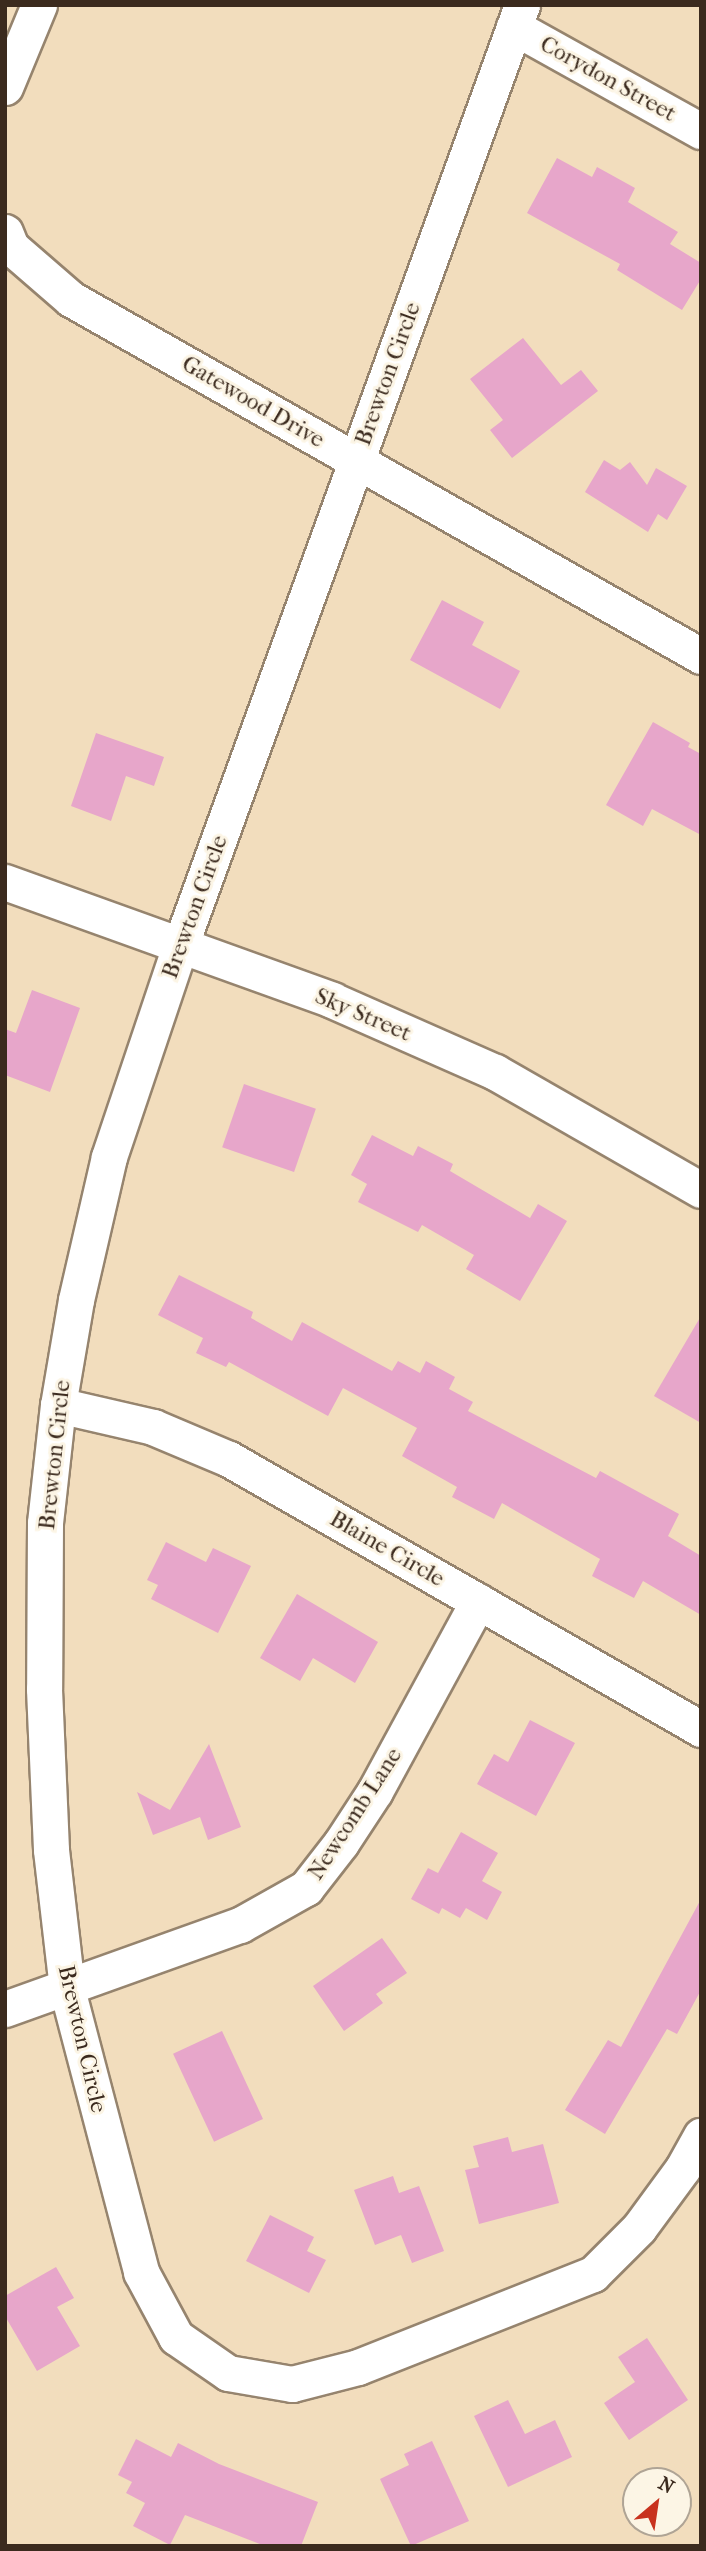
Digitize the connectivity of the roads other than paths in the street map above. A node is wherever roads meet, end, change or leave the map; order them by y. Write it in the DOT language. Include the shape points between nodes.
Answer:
graph roads {
  1 [pos="39,5"];
  2 [pos="518,16"];
  3 [pos="5,87"];
  4 [pos="701,131"];
  5 [pos="5,232"];
  6 [pos="357,461"];
  7 [pos="701,656"];
  8 [pos="5,882"];
  9 [pos="180,946"];
  10 [pos="701,1190"];
  11 [pos="58,1405"];
  12 [pos="478,1601"];
  13 [pos="701,1729"];
  14 [pos="67,1989"];
  15 [pos="5,2009"];
  16 [pos="701,2136"];
  1 -- 3 [label="street"];
  2 -- 4 [label="street, Corydon Street"];
  2 -- 6 [label="street, Brewton Circle"];
  5 -- 6 [label="street, Gatewood Drive" via="11,247 71,299"];
  6 -- 7 [label="street, Gatewood Drive"];
  6 -- 9 [label="street, Brewton Circle"];
  8 -- 9 [label="street, Sky Street"];
  9 -- 10 [label="street, Sky Street" via="332,1000 495,1072"];
  9 -- 11 [label="street, Brewton Circle" via="109,1157 76,1300"];
  11 -- 12 [label="street, Blaine Circle" via="153,1427 229,1459"];
  11 -- 14 [label="street, Brewton Circle" via="45,1523 44,1689 51,1850"];
  12 -- 13 [label="street, Blaine Circle"];
  12 -- 14 [label="street, Newcomb Lane" via="375,1791 306,1888 240,1925"];
  14 -- 15 [label="street, Newcomb Lane"];
  14 -- 16 [label="street, Brewton Circle" via="141,2272 176,2337 228,2373 292,2384 358,2367 593,2274 639,2228"];
}
